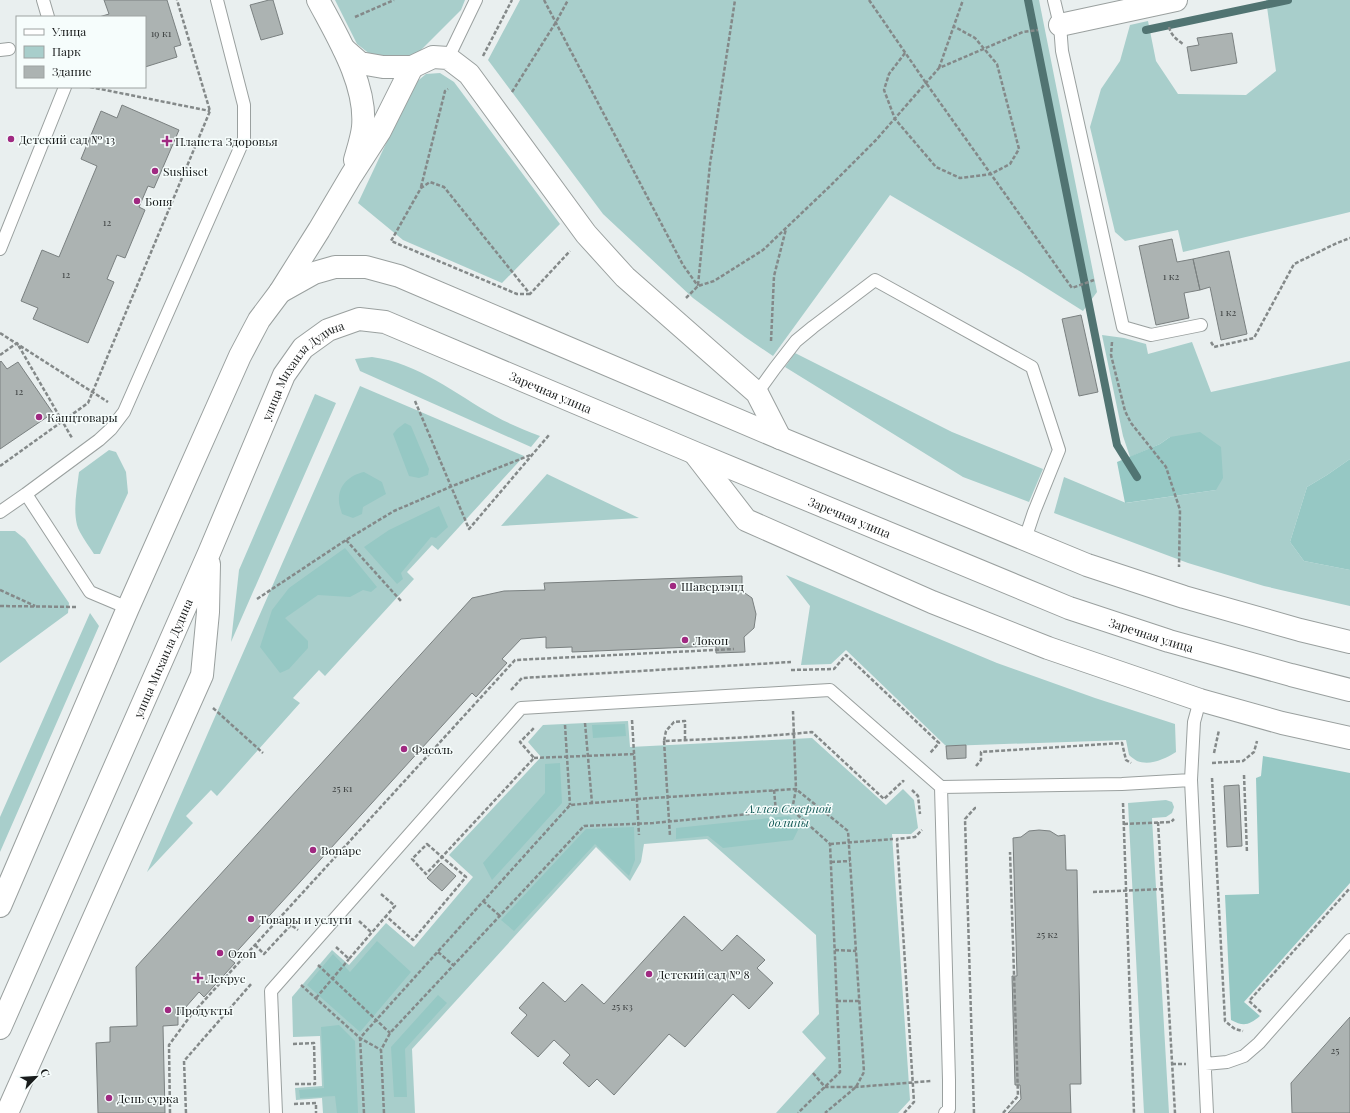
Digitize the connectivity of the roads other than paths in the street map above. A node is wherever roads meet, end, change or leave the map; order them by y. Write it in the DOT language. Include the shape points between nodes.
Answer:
graph roads {
  1 [pos="43,0"];
  2 [pos="217,0"];
  3 [pos="318,0"];
  4 [pos="476,0"];
  5 [pos="1054,0"];
  6 [pos="1176,0"];
  7 [pos="48,16"];
  8 [pos="1051,27"];
  9 [pos="344,49"];
  10 [pos="448,58"];
  11 [pos="412,67"];
  12 [pos="64,88"];
  13 [pos="351,176"];
  14 [pos="0,249"];
  15 [pos="280,292"];
  16 [pos="359,319"];
  17 [pos="1201,325"];
  18 [pos="757,393"];
  19 [pos="780,438"];
  20 [pos="695,453"];
  21 [pos="26,494"];
  22 [pos="0,512"];
  23 [pos="1025,539"];
  24 [pos="209,553"];
  25 [pos="128,608"];
  26 [pos="1350,642"];
  27 [pos="1350,690"];
  28 [pos="1200,700"];
  29 [pos="1350,738"];
  30 [pos="1191,780"];
  31 [pos="941,786"];
  32 [pos="0,906"];
  33 [pos="1350,940"];
  34 [pos="0,1028"];
  35 [pos="1205,1064"];
  36 [pos="7,1113"];
  37 [pos="276,1113"];
  38 [pos="945,1113"];
  39 [pos="1207,1113"];
  1 -- 7 [label="lane"];
  2 -- 21 [label="lane" via="244,105 244,139 124,412 99,440"];
  3 -- 9 [label="street"];
  4 -- 10 [label="lane"];
  5 -- 8 [label="lane"];
  6 -- 8 [label="street"];
  8 -- 17 [label="lane" via="1062,51 1123,327 1151,335"];
  9 -- 11 [label="street" via="360,63 383,67"];
  9 -- 13 [label="street" via="362,102 363,127"];
  10 -- 11 [label="street" via="433,57"];
  10 -- 18 [label="street" via="469,74 586,234 625,277"];
  11 -- 13 [label="street" via="380,131"];
  12 -- 14 [label="lane"];
  13 -- 15 [label="street"];
  15 -- 19 [label="street" via="314,273 335,267 366,266 399,276"];
  15 -- 25 [label="street" via="259,320 240,356"];
  16 -- 20 [label="street, Заречная улица" via="385,322"];
  16 -- 24 [label="street, улица Михаила Дудина" via="328,330 303,348 284,375"];
  18 -- 19 [label="street"];
  18 -- 23 [label="lane" via="796,341 876,280 1032,367 1059,450"];
  19 -- 23 [label="street"];
  20 -- 27 [label="street, Заречная улица" via="1069,608 1169,640"];
  20 -- 28 [label="street" via="746,520 932,602 1048,648"];
  21 -- 22 [label="lane"];
  21 -- 25 [label="lane" via="90,592"];
  23 -- 26 [label="street" via="1087,565 1184,597"];
  24 -- 34 [label="street, улица Михаила Дудина"];
  24 -- 36 [label="street" via="208,612 202,675"];
  25 -- 32 [label="street"];
  28 -- 29 [label="street" via="1282,723"];
  28 -- 30 [label="lane" via="1194,722"];
  30 -- 31 [label="lane" via="1122,784"];
  30 -- 35 [label="lane"];
  31 -- 37 [label="lane" via="830,690 521,708 271,991"];
  31 -- 38 [label="lane" via="949,1080 949,1109"];
  33 -- 35 [label="lane" via="1260,1043 1244,1056 1227,1062"];
  35 -- 39 [label="lane"];
}
